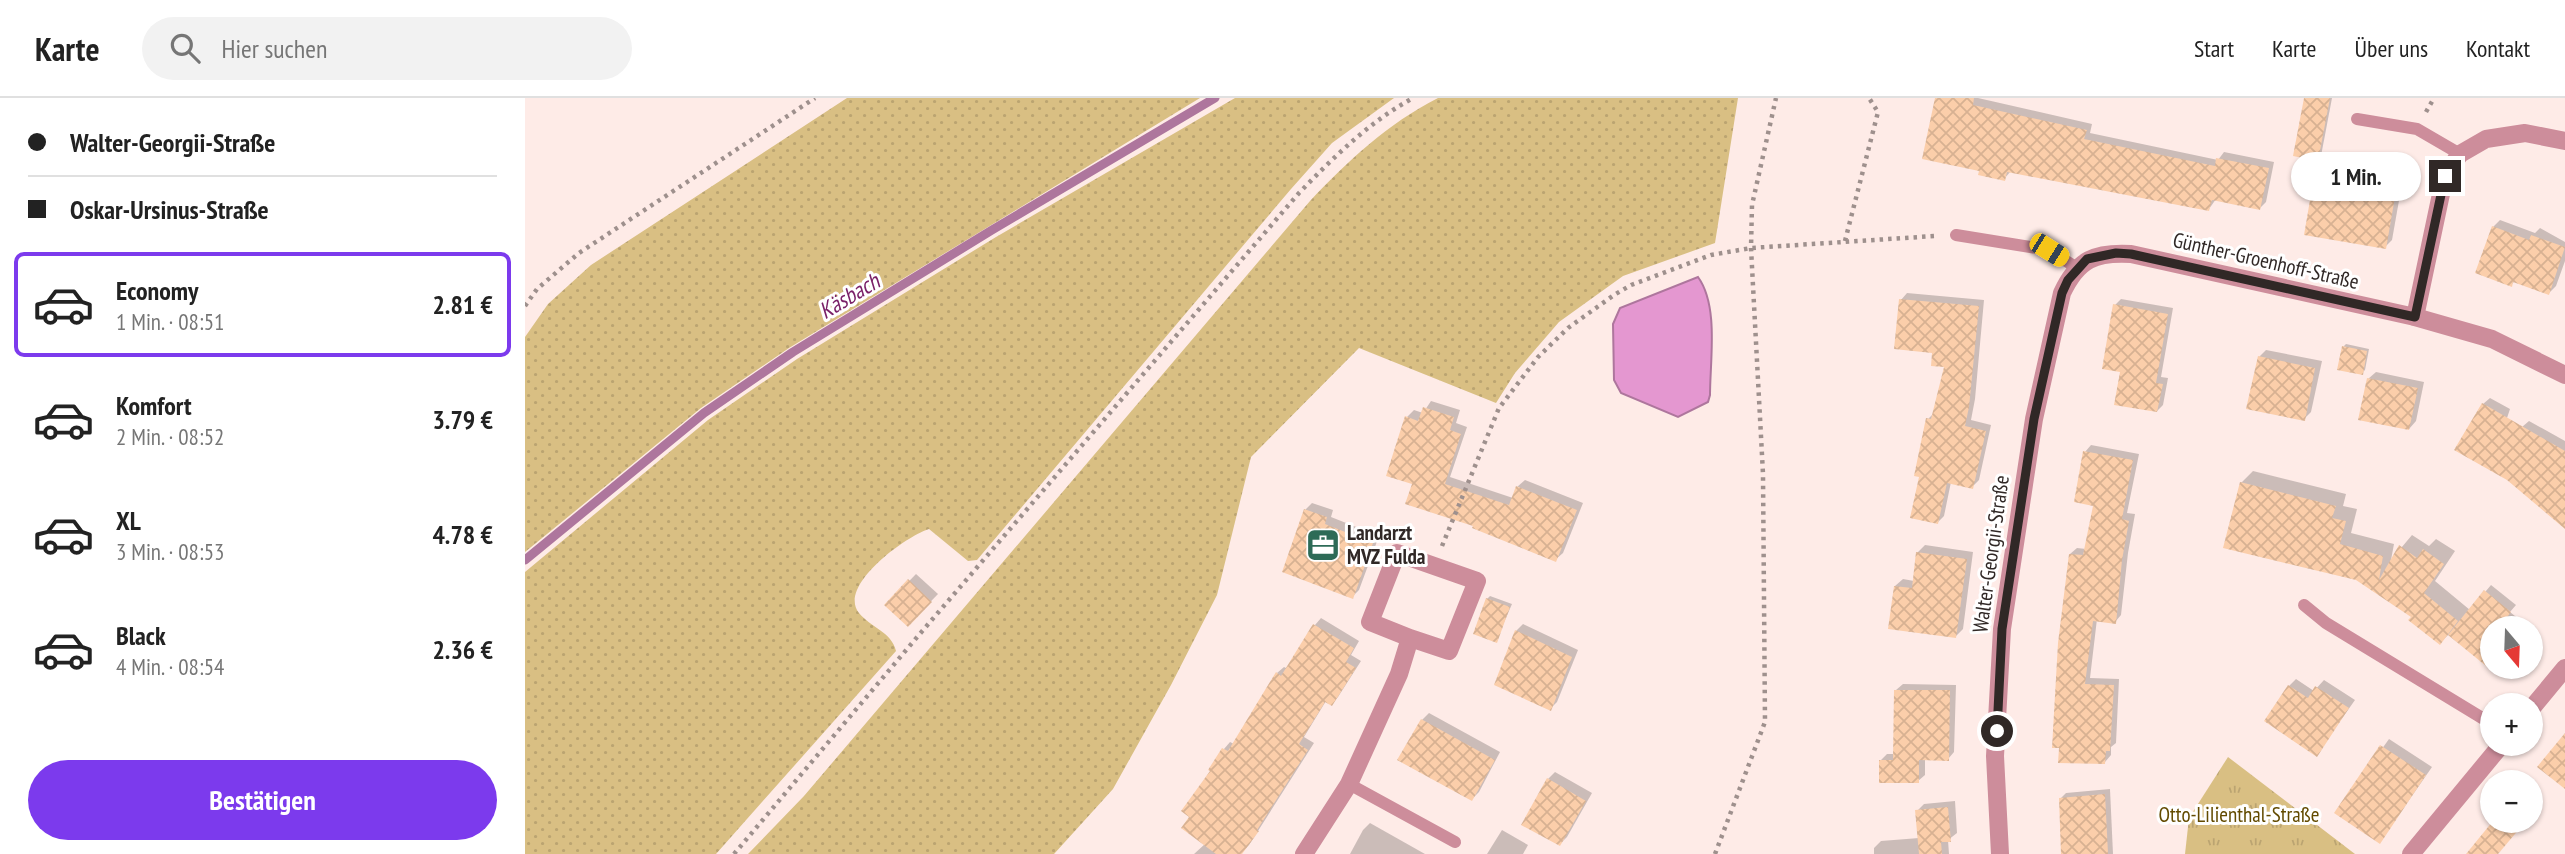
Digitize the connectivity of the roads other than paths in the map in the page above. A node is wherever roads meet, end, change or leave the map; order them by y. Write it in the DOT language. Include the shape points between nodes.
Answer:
graph roads {
  1 [pos="2357,119"];
  2 [pos="2565,141"];
  3 [pos="2460,154"];
  4 [pos="1956,235"];
  5 [pos="2077,268"];
  6 [pos="2415,317"];
  7 [pos="2565,375"];
  8 [pos="2304,605"];
  9 [pos="1410,638"];
  10 [pos="2565,668"];
  11 [pos="2543,695"];
  12 [pos="2480,717"];
  13 [pos="2492,756"];
  14 [pos="1349,784"];
  15 [pos="1455,842"];
  16 [pos="1304,854"];
  17 [pos="2000,854"];
  18 [pos="2411,854"];
  1 -- 3 [label="lane" via="2417,129"];
  2 -- 3 [label="street" via="2525,133 2486,139"];
  3 -- 6 [label="street" via="2445,176"];
  4 -- 5 [label="lane" via="2049,250"];
  5 -- 6 [label="street, Günther-Groenhoff-Straße" via="2100,255 2131,254"];
  5 -- 17 [label="street, Walter-Georgii-Straße" via="2062,293 2037,407 2002,629 1996,756"];
  6 -- 7 [label="street, Günther-Groenhoff-Straße" via="2492,339"];
  8 -- 12 [label="lane"];
  9 -- 9 [label="street" via="1450,651 1477,581 1398,553 1370,622"];
  9 -- 14 [label="street" via="1399,674"];
  10 -- 11 [label="street"];
  13 -- 18 [label="street"];
  14 -- 15 [label="lane"];
  14 -- 16 [label="street"];
}
